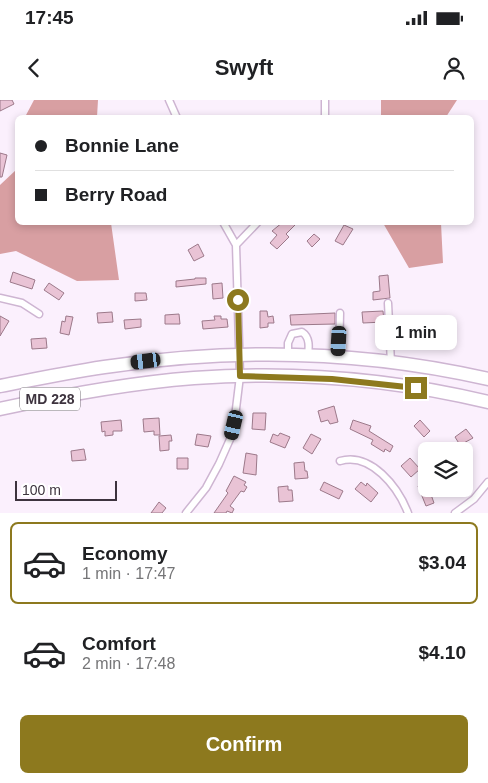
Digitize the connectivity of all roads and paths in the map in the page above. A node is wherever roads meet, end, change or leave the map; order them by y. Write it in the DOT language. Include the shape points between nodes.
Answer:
graph roads {
  1 [pos="169,100"];
  2 [pos="325,100"];
  3 [pos="176,115"];
  4 [pos="325,115"];
  5 [pos="225,225"];
  6 [pos="255,225"];
  7 [pos="236,245"];
  8 [pos="0,298"];
  9 [pos="388,304"];
  10 [pos="340,313"];
  11 [pos="39,314"];
  12 [pos="239,355"];
  13 [pos="288,355"];
  14 [pos="308,356"];
  15 [pos="338,358"];
  16 [pos="391,363"];
  17 [pos="240,376"];
  18 [pos="488,379"];
  19 [pos="0,386"];
  20 [pos="488,402"];
  21 [pos="0,409"];
  22 [pos="340,461"];
  23 [pos="488,482"];
  24 [pos="186,513"];
  25 [pos="408,513"];
  26 [pos="456,513"];
  1 -- 3 [label="street"];
  2 -- 4 [label="street"];
  5 -- 7 [label="street"];
  6 -- 7 [label="street"];
  7 -- 12 [label="street"];
  8 -- 11 [label="street" via="22,303"];
  9 -- 16 [label="street"];
  10 -- 15 [label="street"];
  12 -- 13 [label="highway, MD 228"];
  12 -- 17 [label="street"];
  12 -- 19 [label="highway, MD 228" via="111,366"];
  13 -- 14 [label="highway, MD 228"];
  13 -- 14 [label="street" via="292,334 302,332 308,340"];
  14 -- 15 [label="highway, MD 228"];
  15 -- 16 [label="highway, MD 228"];
  16 -- 18 [label="highway, MD 228"];
  17 -- 20 [label="highway, MD 228" via="388,384"];
  17 -- 21 [label="highway, MD 228" via="149,383"];
  17 -- 24 [label="street" via="237,410 229,443 206,488"];
  22 -- 25 [label="street" via="349,458 371,466 400,494"];
  23 -- 26 [label="street"];
}
